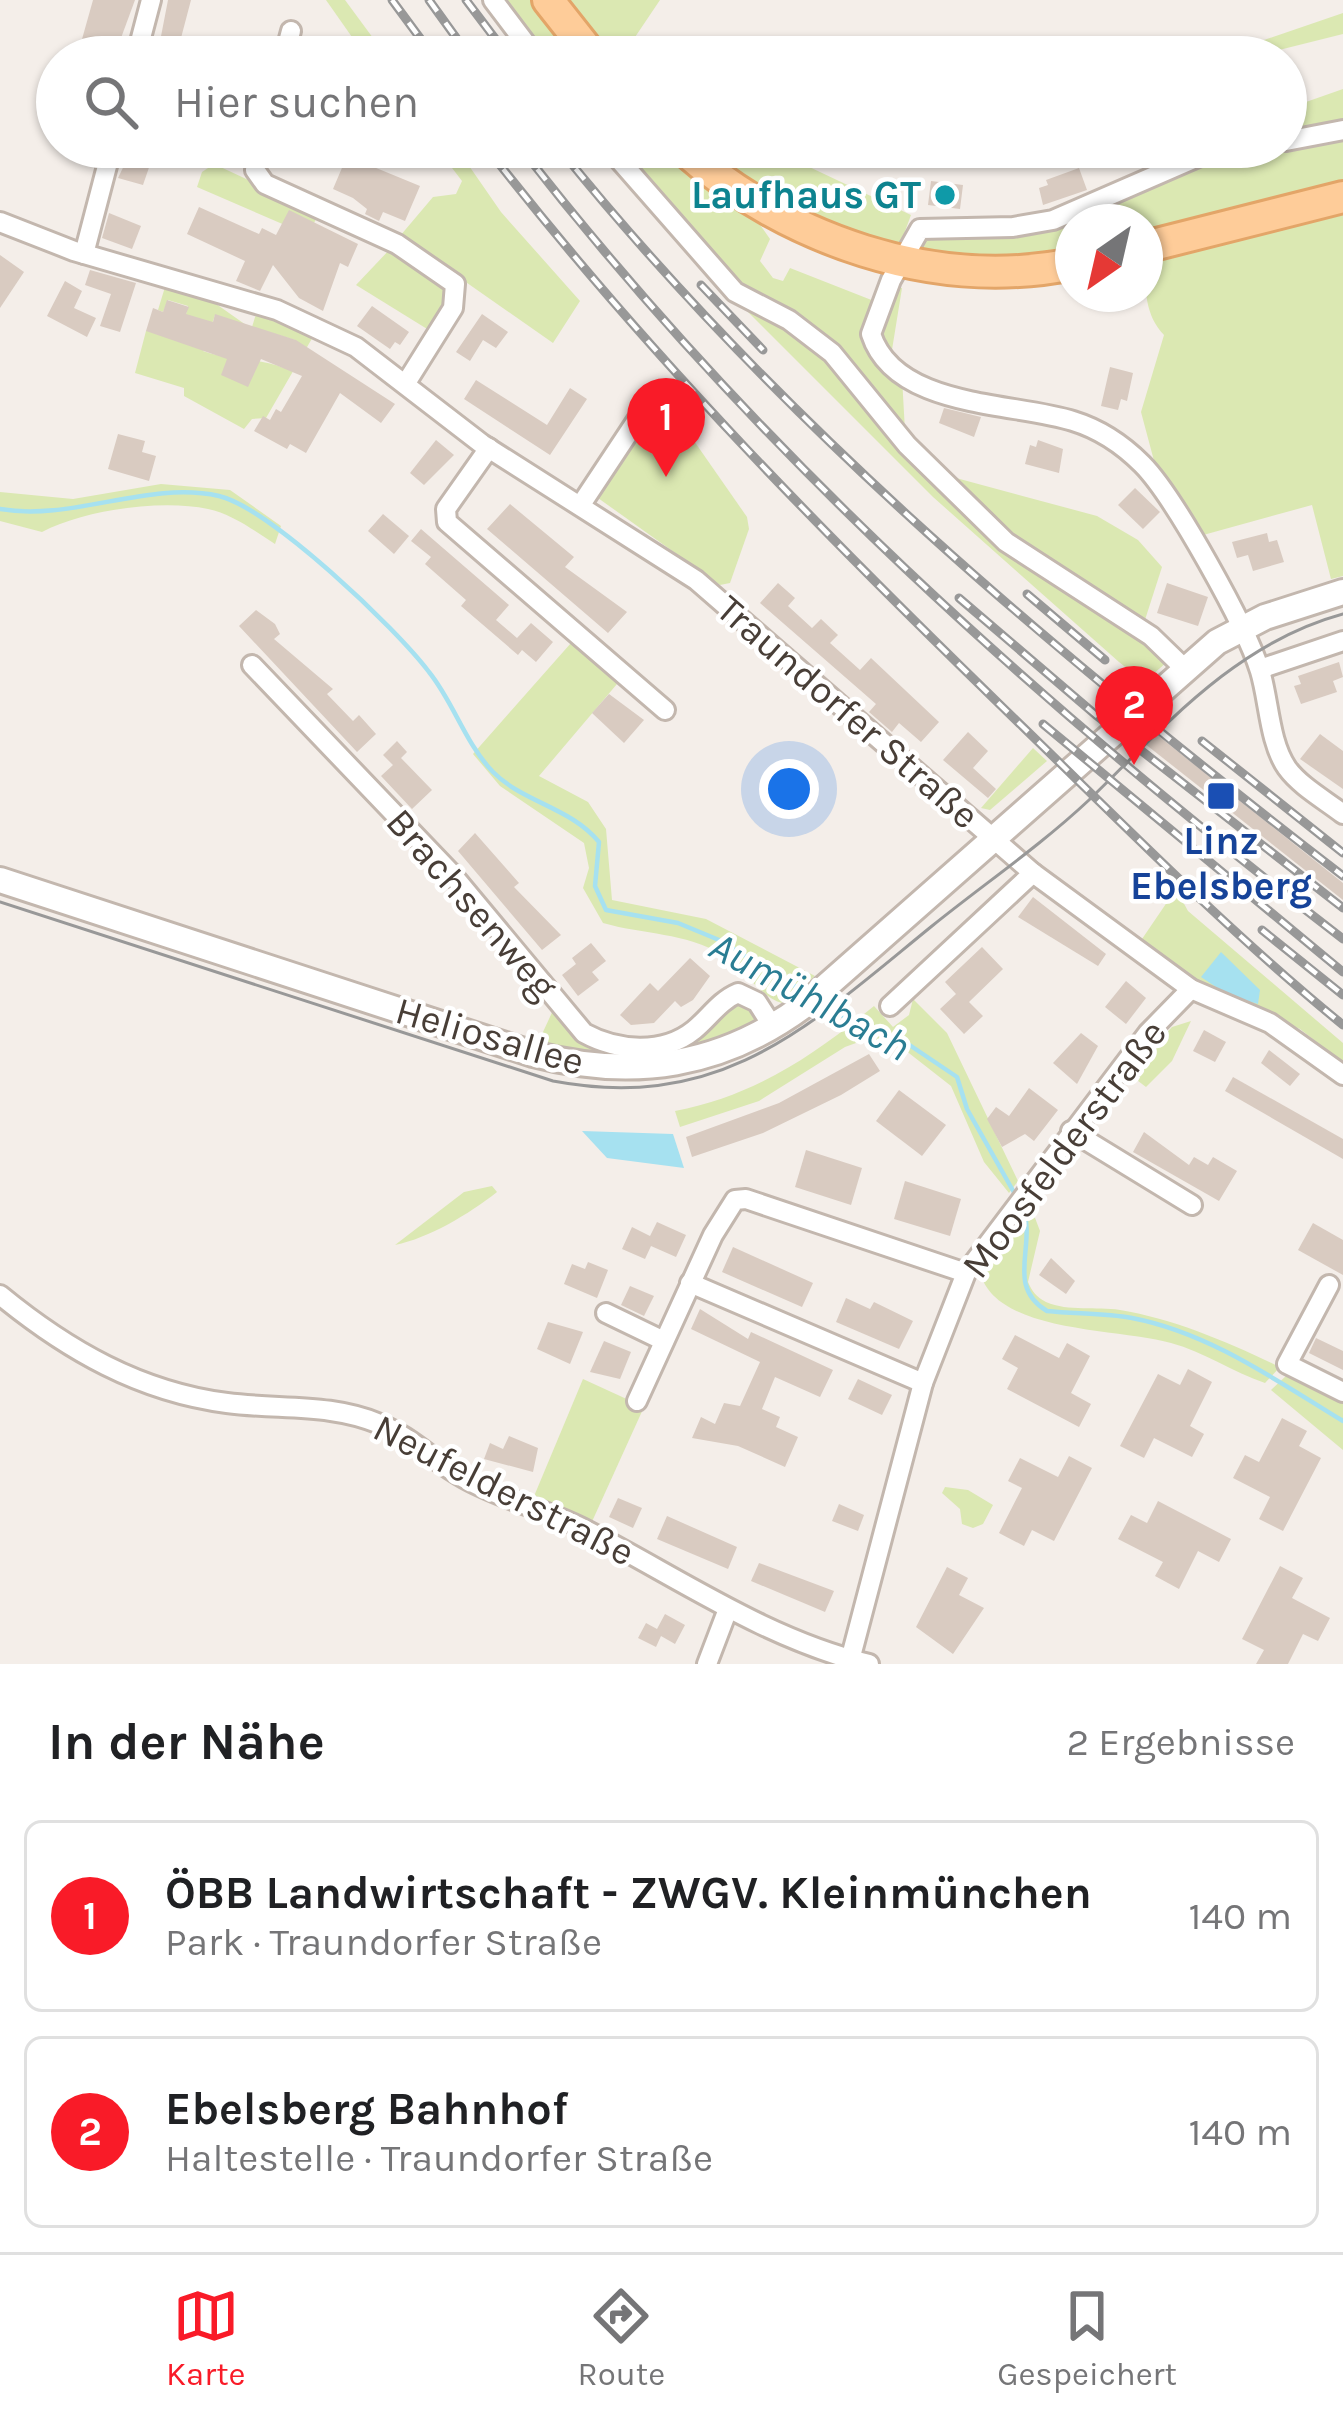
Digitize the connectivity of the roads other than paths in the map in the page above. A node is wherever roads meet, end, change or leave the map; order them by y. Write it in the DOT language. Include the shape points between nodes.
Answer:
graph roads {
  1 [pos="151,0"];
  2 [pos="493,0"];
  3 [pos="548,0"];
  4 [pos="291,31"];
  5 [pos="142,36"];
  6 [pos="290,36"];
  7 [pos="520,36"];
  8 [pos="576,36"];
  9 [pos="1343,130"];
  10 [pos="1307,137"];
  11 [pos="107,168"];
  12 [pos="255,168"];
  13 [pos="626,168"];
  14 [pos="711,168"];
  15 [pos="1173,168"];
  16 [pos="1343,197"];
  17 [pos="0,222"];
  18 [pos="1163,242"];
  19 [pos="84,254"];
  20 [pos="905,262"];
  21 [pos="1055,266"];
  22 [pos="406,383"];
  23 [pos="649,402"];
  24 [pos="489,448"];
  25 [pos="582,503"];
  26 [pos="1343,592"];
  27 [pos="1240,629"];
  28 [pos="1343,641"];
  29 [pos="252,665"];
  30 [pos="1183,667"];
  31 [pos="1260,670"];
  32 [pos="665,710"];
  33 [pos="1343,814"];
  34 [pos="993,839"];
  35 [pos="1034,872"];
  36 [pos="0,880"];
  37 [pos="1191,989"];
  38 [pos="890,1006"];
  39 [pos="773,1027"];
  40 [pos="1343,1075"];
  41 [pos="1071,1131"];
  42 [pos="1192,1205"];
  43 [pos="966,1273"];
  44 [pos="690,1283"];
  45 [pos="1329,1285"];
  46 [pos="0,1295"];
  47 [pos="605,1313"];
  48 [pos="664,1341"];
  49 [pos="923,1383"];
  50 [pos="1343,1392"];
  51 [pos="637,1401"];
  52 [pos="728,1609"];
  53 [pos="856,1662"];
  54 [pos="706,1664"];
  1 -- 5 [label="street"];
  2 -- 7 [label="street"];
  3 -- 8 [label="main road"];
  4 -- 6 [label="street"];
  9 -- 10 [label="street"];
  11 -- 19 [label="street"];
  12 -- 22 [label="street" via="266,184 397,244 455,284 453,308"];
  13 -- 30 [label="street" via="735,292 832,353 907,445 1006,542 1151,636"];
  14 -- 20 [label="main road" via="809,229"];
  15 -- 20 [label="street" via="1053,220 927,225 909,239"];
  16 -- 18 [label="main road"];
  17 -- 19 [label="street, Traundorfer Straße"];
  19 -- 22 [label="street, Traundorfer Straße" via="308,321"];
  20 -- 21 [label="main road" via="991,272"];
  20 -- 27 [label="street" via="871,334 884,357 950,397 1078,422 1128,451 1158,483"];
  22 -- 24 [label="street, Traundorfer Straße"];
  23 -- 25 [label="street"];
  24 -- 25 [label="street, Traundorfer Straße"];
  24 -- 32 [label="street" via="446,509 447,522"];
  25 -- 34 [label="street, Traundorfer Straße" via="696,580"];
  26 -- 27 [label="street, Traundorfer Straße"];
  27 -- 30 [label="street, Traundorfer Straße"];
  27 -- 31 [label="street"];
  28 -- 31 [label="street"];
  29 -- 39 [label="street, Brachsenweg" via="450,872 584,1034 616,1046 663,1046 738,993 757,1002"];
  30 -- 34 [label="street, Traundorfer Straße"];
  31 -- 33 [label="street" via="1283,762"];
  34 -- 35 [label="street, Moosfelderstraße"];
  34 -- 39 [label="street, Heliosallee"];
  35 -- 37 [label="street, Moosfelderstraße"];
  35 -- 38 [label="street"];
  36 -- 39 [label="street, Heliosallee" via="573,1064 673,1066"];
  37 -- 40 [label="street, Moosfelderstraße" via="1270,1023"];
  37 -- 41 [label="street, Moosfelderstraße"];
  41 -- 42 [label="street"];
  41 -- 43 [label="street, Moosfelderstraße"];
  43 -- 44 [label="street" via="746,1199 735,1200"];
  43 -- 49 [label="street, Moosfelderstraße"];
  44 -- 48 [label="street"];
  44 -- 49 [label="street"];
  45 -- 50 [label="street" via="1287,1364"];
  46 -- 52 [label="street, Neufelderstraße" via="68,1347 138,1382 228,1403 341,1411 382,1425 466,1479 578,1526"];
  47 -- 48 [label="street"];
  48 -- 51 [label="street"];
  49 -- 53 [label="street, Moosfelderstraße"];
  52 -- 53 [label="street, Neufelderstraße"];
  52 -- 54 [label="street"];
}
